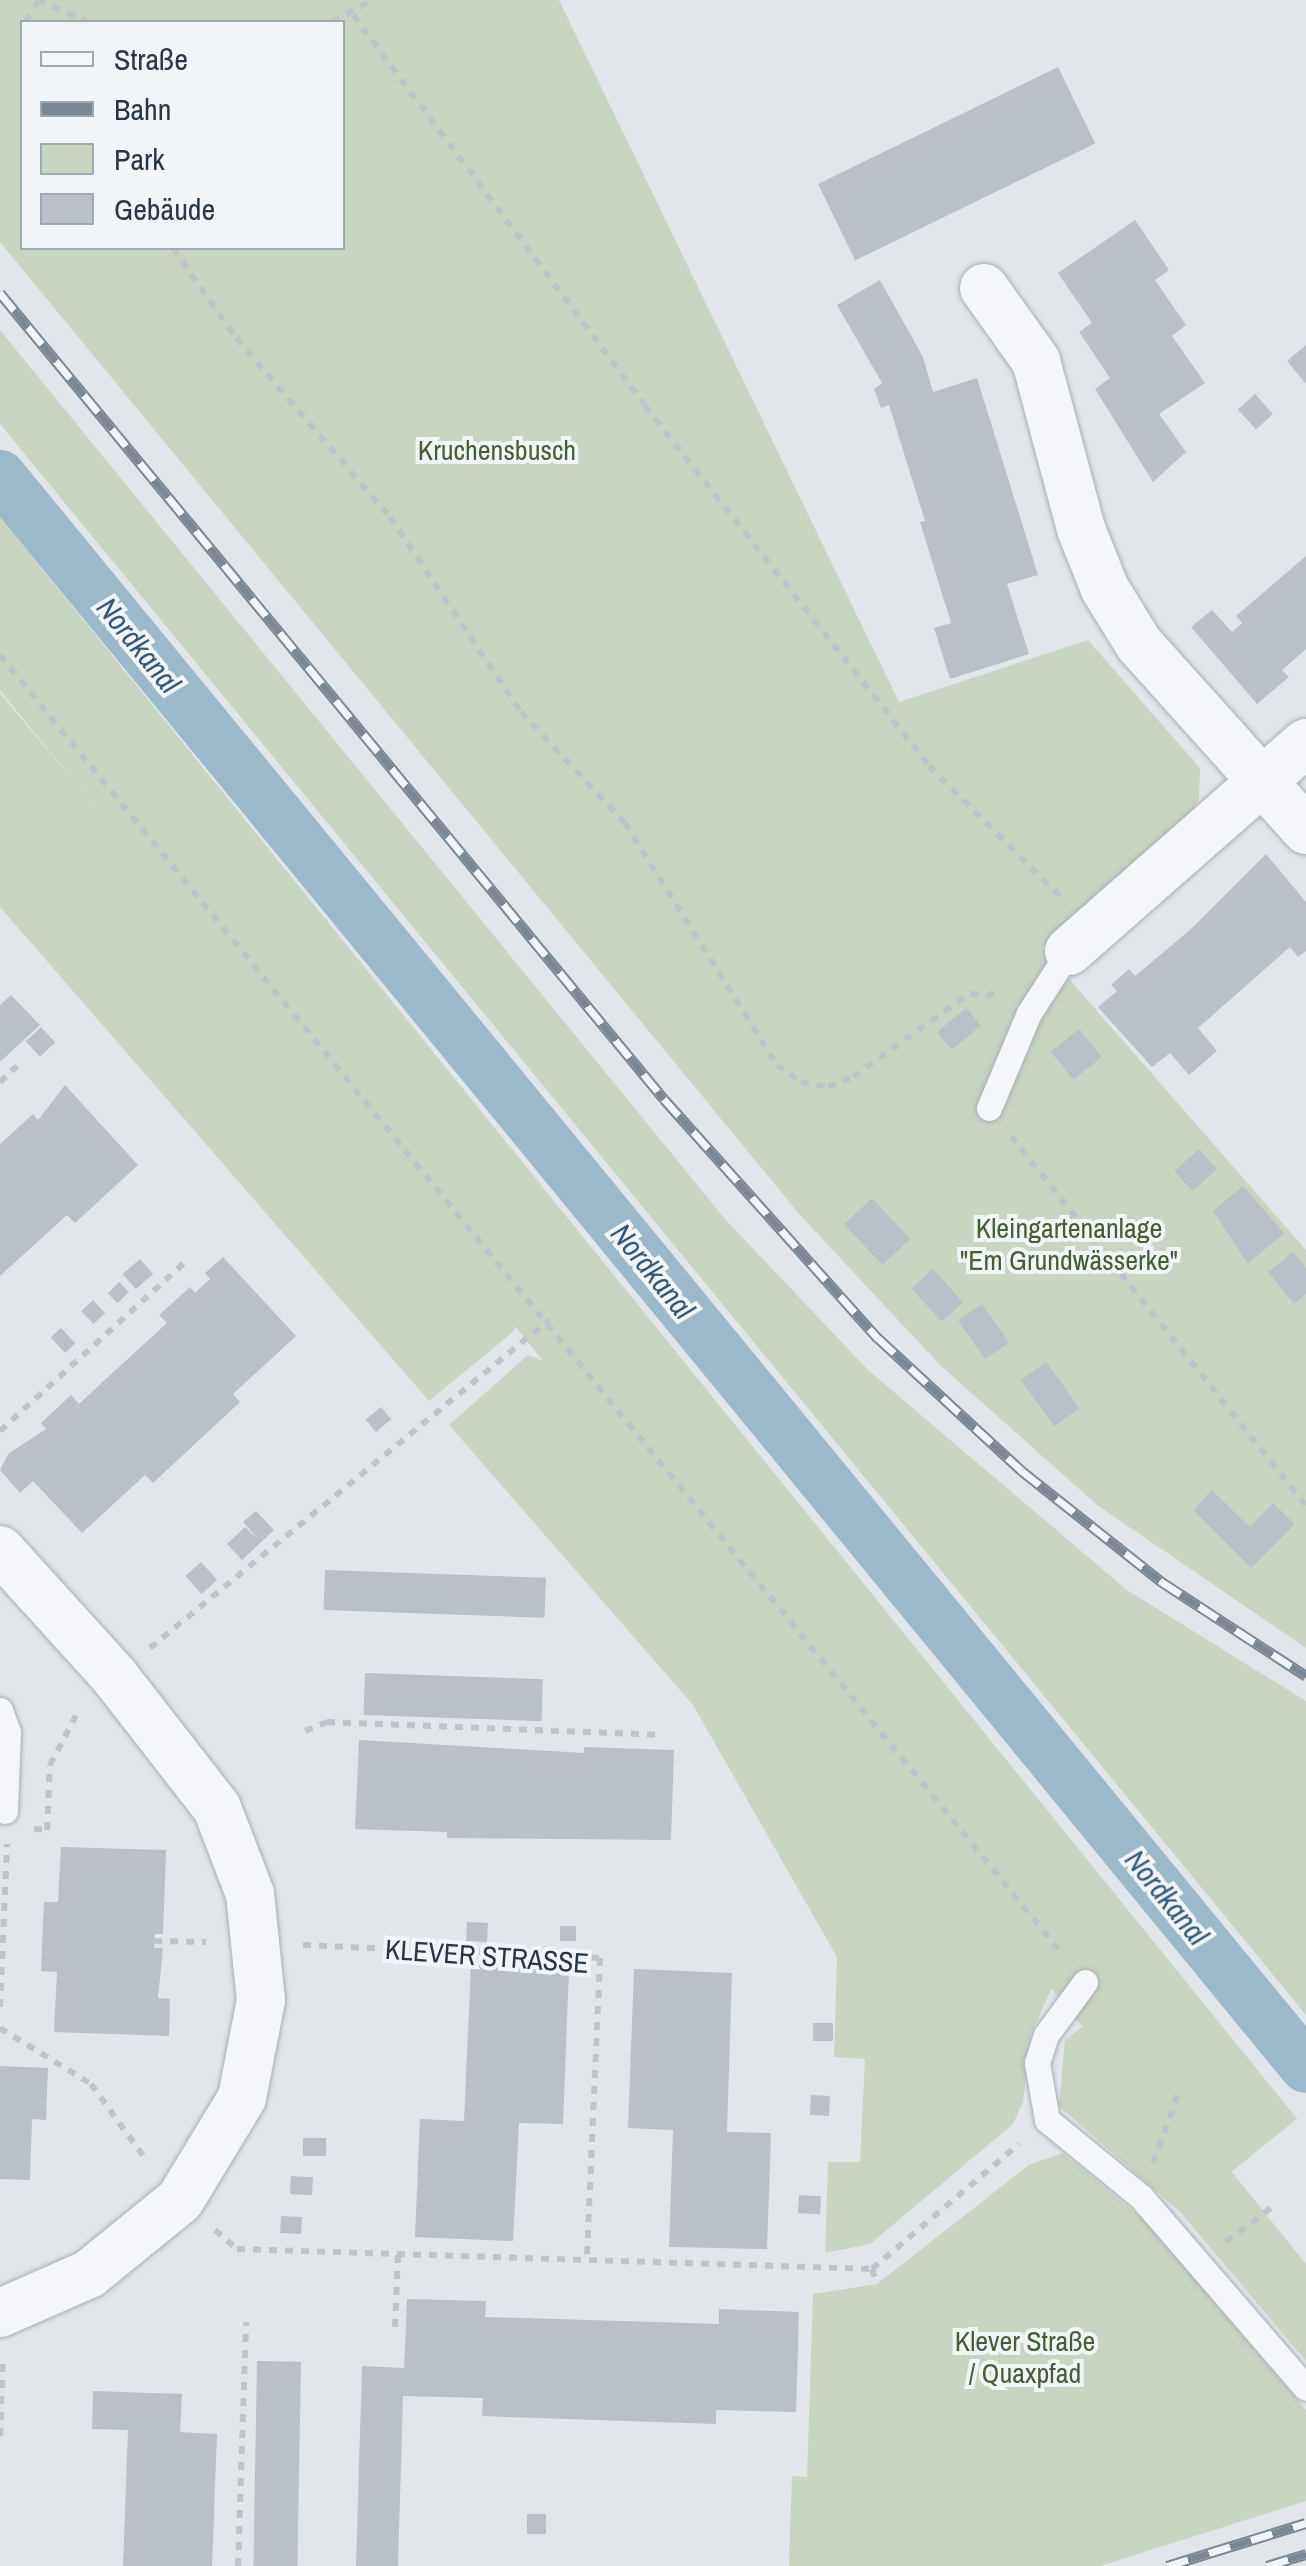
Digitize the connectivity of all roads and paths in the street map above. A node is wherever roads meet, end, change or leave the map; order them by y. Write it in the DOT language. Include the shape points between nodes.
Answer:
graph roads {
  1 [pos="38,0"];
  2 [pos="372,0"];
  3 [pos="352,16"];
  4 [pos="83,20"];
  5 [pos="339,20"];
  6 [pos="174,250"];
  7 [pos="984,288"];
  8 [pos="0,655"];
  9 [pos="1306,744"];
  10 [pos="1260,783"];
  11 [pos="1306,830"];
  12 [pos="1083,938"];
  13 [pos="17,1066"];
  14 [pos="0,1082"];
  15 [pos="989,1108"];
  16 [pos="185,1262"];
  17 [pos="549,1320"];
  18 [pos="0,1430"];
  19 [pos="1306,1506"];
  20 [pos="6,1568"];
  21 [pos="99,1690"];
  22 [pos="0,1710"];
  23 [pos="304,1732"];
  24 [pos="663,1735"];
  25 [pos="6,1820"];
  26 [pos="27,1829"];
  27 [pos="154,1941"];
  28 [pos="259,1943"];
  29 [pos="1085,1982"];
  30 [pos="0,2007"];
  31 [pos="0,2028"];
  32 [pos="1178,2094"];
  33 [pos="1047,2120"];
  34 [pos="166,2184"];
  35 [pos="1141,2197"];
  36 [pos="1272,2207"];
  37 [pos="398,2254"];
  38 [pos="587,2260"];
  39 [pos="1200,2262"];
  40 [pos="872,2268"];
  41 [pos="877,2284"];
  42 [pos="2,2312"];
  43 [pos="246,2322"];
  44 [pos="395,2327"];
  45 [pos="1306,2388"];
  46 [pos="0,2436"];
  47 [pos="238,2566"];
  1 -- 4 [label="path"];
  2 -- 3 [label="path"];
  3 -- 5 [label="path"];
  3 -- 12 [label="path" via="645,406 929,766 1039,879"];
  6 -- 12 [label="path" via="236,338 390,517 521,712 625,823 777,1065 801,1082 841,1082 970,994 987,996"];
  7 -- 10 [label="street" via="1036,362 1105,589 1139,644"];
  8 -- 17 [label="path"];
  9 -- 10 [label="street"];
  10 -- 11 [label="street"];
  10 -- 12 [label="street"];
  12 -- 15 [label="lane" via="1029,1013"];
  13 -- 14 [label="path"];
  15 -- 19 [label="path"];
  16 -- 18 [label="path"];
  17 -- 21 [label="path"];
  17 -- 29 [label="path"];
  20 -- 21 [label="street"];
  21 -- 26 [label="path" via="50,1764 47,1830"];
  21 -- 28 [label="street" via="217,1808 238,1854"];
  22 -- 25 [label="lane" via="8,1732"];
  23 -- 24 [label="path" via="326,1722"];
  25 -- 30 [label="path"];
  27 -- 28 [label="path, KLEVER STRASSE"];
  28 -- 34 [label="street" via="261,2000 242,2098 219,2145"];
  28 -- 38 [label="path, KLEVER STRASSE" via="600,1958"];
  29 -- 33 [label="lane" via="1046,2035 1037,2063"];
  31 -- 34 [label="path" via="92,2084"];
  32 -- 35 [label="path"];
  33 -- 35 [label="lane"];
  33 -- 40 [label="path"];
  34 -- 37 [label="path" via="237,2249"];
  34 -- 42 [label="street" via="89,2274"];
  35 -- 39 [label="lane"];
  36 -- 39 [label="path"];
  37 -- 38 [label="path"];
  37 -- 44 [label="path"];
  38 -- 40 [label="path"];
  39 -- 45 [label="lane"];
  40 -- 41 [label="path"];
  42 -- 46 [label="path"];
  43 -- 47 [label="path"];
}
